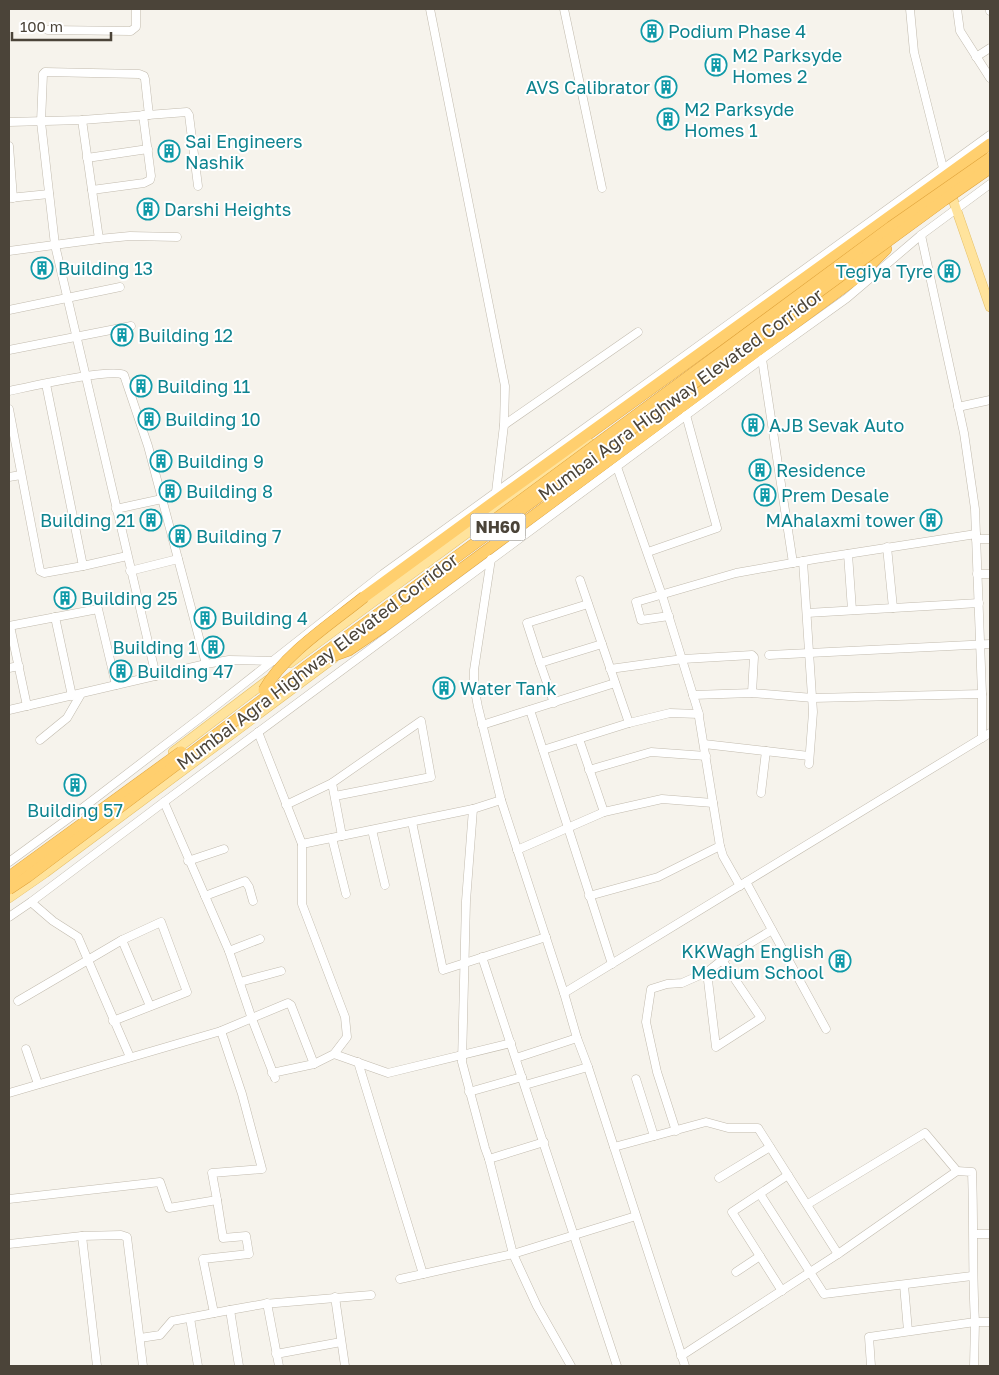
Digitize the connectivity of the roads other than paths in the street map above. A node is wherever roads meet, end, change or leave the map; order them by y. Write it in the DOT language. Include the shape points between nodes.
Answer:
graph roads {
  1 [pos="136,9"];
  2 [pos="430,9"];
  3 [pos="564,9"];
  4 [pos="910,9"];
  5 [pos="957,9"];
  6 [pos="48,30"];
  7 [pos="990,48"];
  8 [pos="976,57"];
  9 [pos="990,78"];
  10 [pos="146,115"];
  11 [pos="82,120"];
  12 [pos="9,122"];
  13 [pos="41,122"];
  14 [pos="990,135"];
  15 [pos="990,144"];
  16 [pos="9,146"];
  17 [pos="148,149"];
  18 [pos="990,152"];
  19 [pos="87,158"];
  20 [pos="990,158"];
  21 [pos="990,168"];
  22 [pos="990,174"];
  23 [pos="945,176"];
  24 [pos="990,184"];
  25 [pos="198,186"];
  26 [pos="602,188"];
  27 [pos="92,190"];
  28 [pos="49,194"];
  29 [pos="11,198"];
  30 [pos="955,204"];
  31 [pos="921,236"];
  32 [pos="178,237"];
  33 [pos="99,239"];
  34 [pos="55,245"];
  35 [pos="886,249"];
  36 [pos="9,251"];
  37 [pos="120,287"];
  38 [pos="67,298"];
  39 [pos="990,307"];
  40 [pos="9,310"];
  41 [pos="131,326"];
  42 [pos="638,332"];
  43 [pos="76,336"];
  44 [pos="9,350"];
  45 [pos="762,359"];
  46 [pos="86,377"];
  47 [pos="46,384"];
  48 [pos="9,390"];
  49 [pos="990,400"];
  50 [pos="958,407"];
  51 [pos="9,409"];
  52 [pos="686,415"];
  53 [pos="504,424"];
  54 [pos="617,467"];
  55 [pos="21,475"];
  56 [pos="9,477"];
  57 [pos="496,492"];
  58 [pos="162,499"];
  59 [pos="116,509"];
  60 [pos="976,536"];
  61 [pos="990,539"];
  62 [pos="887,547"];
  63 [pos="648,552"];
  64 [pos="848,554"];
  65 [pos="127,556"];
  66 [pos="178,559"];
  67 [pos="491,559"];
  68 [pos="804,561"];
  69 [pos="793,563"];
  70 [pos="83,566"];
  71 [pos="130,571"];
  72 [pos="978,574"];
  73 [pos="990,574"];
  74 [pos="580,580"];
  75 [pos="662,595"];
  76 [pos="979,603"];
  77 [pos="588,604"];
  78 [pos="893,608"];
  79 [pos="852,610"];
  80 [pos="807,613"];
  81 [pos="669,616"];
  82 [pos="55,617"];
  83 [pos="9,626"];
  84 [pos="602,644"];
  85 [pos="980,644"];
  86 [pos="990,644"];
  87 [pos="810,653"];
  88 [pos="770,655"];
  89 [pos="683,659"];
  90 [pos="274,661"];
  91 [pos="540,663"];
  92 [pos="206,664"];
  93 [pos="310,664"];
  94 [pos="19,666"];
  95 [pos="9,668"];
  96 [pos="610,669"];
  97 [pos="156,676"];
  98 [pos="615,683"];
  99 [pos="116,686"];
  100 [pos="264,690"];
  101 [pos="752,693"];
  102 [pos="81,694"];
  103 [pos="982,694"];
  104 [pos="693,695"];
  105 [pos="72,696"];
  106 [pos="812,698"];
  107 [pos="554,703"];
  108 [pos="27,706"];
  109 [pos="9,710"];
  110 [pos="530,710"];
  111 [pos="699,714"];
  112 [pos="629,723"];
  113 [pos="482,726"];
  114 [pos="258,732"];
  115 [pos="990,733"];
  116 [pos="982,738"];
  117 [pos="579,739"];
  118 [pos="40,740"];
  119 [pos="704,744"];
  120 [pos="543,750"];
  121 [pos="766,751"];
  122 [pos="706,756"];
  123 [pos="809,756"];
  124 [pos="809,764"];
  125 [pos="590,770"];
  126 [pos="332,783"];
  127 [pos="761,792"];
  128 [pos="334,796"];
  129 [pos="501,800"];
  130 [pos="164,802"];
  131 [pos="713,803"];
  132 [pos="286,805"];
  133 [pos="473,809"];
  134 [pos="604,812"];
  135 [pos="412,822"];
  136 [pos="568,828"];
  137 [pos="372,830"];
  138 [pos="342,836"];
  139 [pos="332,838"];
  140 [pos="302,844"];
  141 [pos="720,846"];
  142 [pos="224,849"];
  143 [pos="518,850"];
  144 [pos="188,860"];
  145 [pos="9,862"];
  146 [pos="9,872"];
  147 [pos="9,877"];
  148 [pos="743,884"];
  149 [pos="384,885"];
  150 [pos="9,889"];
  151 [pos="346,894"];
  152 [pos="205,896"];
  153 [pos="589,896"];
  154 [pos="9,898"];
  155 [pos="253,901"];
  156 [pos="31,902"];
  157 [pos="9,917"];
  158 [pos="772,930"];
  159 [pos="546,937"];
  160 [pos="260,939"];
  161 [pos="122,940"];
  162 [pos="229,951"];
  163 [pos="482,957"];
  164 [pos="88,960"];
  165 [pos="722,960"];
  166 [pos="464,963"];
  167 [pos="612,964"];
  168 [pos="282,971"];
  169 [pos="707,972"];
  170 [pos="240,982"];
  171 [pos="564,993"];
  172 [pos="18,1001"];
  173 [pos="150,1006"];
  174 [pos="252,1019"];
  175 [pos="113,1021"];
  176 [pos="826,1029"];
  177 [pos="222,1031"];
  178 [pos="576,1038"];
  179 [pos="511,1043"];
  180 [pos="26,1049"];
  181 [pos="334,1054"];
  182 [pos="462,1056"];
  183 [pos="130,1057"];
  184 [pos="516,1058"];
  185 [pos="358,1062"];
  186 [pos="314,1064"];
  187 [pos="588,1067"];
  188 [pos="636,1079"];
  189 [pos="524,1081"];
  190 [pos="38,1084"];
  191 [pos="469,1092"];
  192 [pos="9,1093"];
  193 [pos="676,1130"];
  194 [pos="654,1136"];
  195 [pos="544,1142"];
  196 [pos="614,1147"];
  197 [pos="770,1147"];
  198 [pos="490,1159"];
  199 [pos="957,1171"];
  200 [pos="788,1175"];
  201 [pos="719,1178"];
  202 [pos="760,1194"];
  203 [pos="9,1199"];
  204 [pos="217,1200"];
  205 [pos="808,1204"];
  206 [pos="636,1216"];
  207 [pos="974,1234"];
  208 [pos="990,1234"];
  209 [pos="575,1235"];
  210 [pos="82,1236"];
  211 [pos="9,1244"];
  212 [pos="513,1254"];
  213 [pos="838,1254"];
  214 [pos="760,1256"];
  215 [pos="736,1272"];
  216 [pos="810,1272"];
  217 [pos="423,1274"];
  218 [pos="972,1276"];
  219 [pos="400,1279"];
  220 [pos="904,1285"];
  221 [pos="782,1290"];
  222 [pos="371,1295"];
  223 [pos="334,1297"];
  224 [pos="267,1303"];
  225 [pos="230,1310"];
  226 [pos="214,1313"];
  227 [pos="190,1318"];
  228 [pos="976,1322"];
  229 [pos="990,1322"];
  230 [pos="908,1331"];
  231 [pos="140,1338"];
  232 [pos="341,1342"];
  233 [pos="276,1354"];
  234 [pos="681,1356"];
  235 [pos="97,1366"];
  236 [pos="143,1366"];
  237 [pos="198,1366"];
  238 [pos="239,1366"];
  239 [pos="279,1366"];
  240 [pos="345,1366"];
  241 [pos="571,1366"];
  242 [pos="617,1366"];
  243 [pos="685,1366"];
  244 [pos="871,1366"];
  245 [pos="974,1366"];
  1 -- 6 [label="street" via="136,27 131,31"];
  2 -- 53 [label="street" via="505,386"];
  3 -- 26 [label="street"];
  4 -- 23 [label="street" via="914,52"];
  5 -- 8 [label="street" via="960,31"];
  7 -- 8 [label="street"];
  8 -- 9 [label="street"];
  10 -- 11 [label="street"];
  10 -- 13 [label="street" via="145,79 142,75 45,72"];
  10 -- 17 [label="street"];
  10 -- 25 [label="street" via="187,112"];
  11 -- 13 [label="street"];
  11 -- 19 [label="street"];
  12 -- 13 [label="street"];
  13 -- 28 [label="street"];
  14 -- 23 [label="street"];
  15 -- 23 [label="highway"];
  16 -- 29 [label="street"];
  17 -- 19 [label="street"];
  17 -- 27 [label="street" via="150,180"];
  18 -- 23 [label="main road"];
  19 -- 27 [label="street"];
  20 -- 100 [label="highway, Mumbai Agra Highway Elevated Corridor / NH60, bridge" via="891,227"];
  21 -- 93 [label="highway, Mumbai Agra Highway Elevated Corridor / NH60, bridge"];
  22 -- 30 [label="main road"];
  23 -- 30 [label="main road"];
  23 -- 57 [label="street"];
  23 -- 100 [label="highway, bridge" via="364,598 294,654 272,675"];
  23 -- 146 [label="main road"];
  24 -- 30 [label="street"];
  27 -- 33 [label="street"];
  28 -- 29 [label="street"];
  28 -- 34 [label="street"];
  30 -- 31 [label="street"];
  30 -- 35 [label="main road"];
  30 -- 39 [label="main road"];
  31 -- 45 [label="street" via="847,298"];
  31 -- 50 [label="street"];
  32 -- 33 [label="street"];
  33 -- 34 [label="street"];
  34 -- 36 [label="street"];
  34 -- 38 [label="street"];
  35 -- 93 [label="highway, bridge" via="860,275 383,627 349,650"];
  35 -- 154 [label="main road"];
  37 -- 38 [label="street"];
  38 -- 40 [label="street"];
  38 -- 43 [label="street"];
  41 -- 43 [label="street"];
  42 -- 53 [label="street"];
  43 -- 44 [label="street"];
  43 -- 46 [label="street"];
  45 -- 52 [label="street"];
  45 -- 69 [label="street"];
  46 -- 47 [label="street"];
  46 -- 58 [label="street" via="114,373 124,375"];
  46 -- 59 [label="street"];
  47 -- 48 [label="street"];
  47 -- 70 [label="street"];
  49 -- 50 [label="street"];
  50 -- 60 [label="street" via="970,468"];
  51 -- 55 [label="street"];
  52 -- 54 [label="street"];
  52 -- 63 [label="street" via="717,528"];
  53 -- 57 [label="street"];
  54 -- 63 [label="street"];
  54 -- 67 [label="street"];
  55 -- 56 [label="street"];
  55 -- 70 [label="street" via="41,572"];
  57 -- 90 [label="street" via="383,574"];
  58 -- 59 [label="street"];
  58 -- 66 [label="street"];
  59 -- 65 [label="street"];
  60 -- 61 [label="street"];
  60 -- 62 [label="street"];
  60 -- 72 [label="street"];
  62 -- 64 [label="street"];
  62 -- 78 [label="street"];
  63 -- 75 [label="street"];
  64 -- 68 [label="street"];
  64 -- 79 [label="street"];
  65 -- 70 [label="street"];
  65 -- 71 [label="street"];
  66 -- 71 [label="street"];
  66 -- 92 [label="street"];
  67 -- 113 [label="street" via="474,670 475,695"];
  67 -- 114 [label="street"];
  68 -- 69 [label="street"];
  68 -- 80 [label="street"];
  69 -- 75 [label="street" via="736,573"];
  71 -- 97 [label="street"];
  72 -- 73 [label="street"];
  72 -- 76 [label="street"];
  74 -- 77 [label="street"];
  75 -- 81 [label="street"];
  75 -- 81 [label="street" via="636,602 641,620"];
  76 -- 78 [label="street"];
  76 -- 85 [label="street"];
  77 -- 84 [label="street"];
  77 -- 91 [label="street" via="527,623"];
  78 -- 79 [label="street"];
  79 -- 80 [label="street"];
  80 -- 87 [label="street"];
  81 -- 89 [label="street"];
  82 -- 83 [label="street"];
  82 -- 99 [label="street" via="99,610"];
  82 -- 105 [label="street"];
  83 -- 94 [label="street"];
  84 -- 91 [label="street"];
  84 -- 96 [label="street"];
  85 -- 86 [label="street"];
  85 -- 87 [label="street"];
  85 -- 103 [label="street"];
  87 -- 88 [label="street"];
  87 -- 106 [label="street"];
  89 -- 96 [label="street"];
  89 -- 101 [label="street" via="752,655"];
  89 -- 104 [label="street"];
  90 -- 92 [label="street" via="229,660"];
  90 -- 145 [label="street"];
  91 -- 107 [label="street"];
  92 -- 97 [label="street"];
  93 -- 150 [label="highway, Mumbai Agra Highway Elevated Corridor / NH60, bridge"];
  94 -- 95 [label="street"];
  94 -- 108 [label="street"];
  96 -- 98 [label="street"];
  97 -- 99 [label="street"];
  98 -- 107 [label="street"];
  98 -- 112 [label="street"];
  99 -- 102 [label="street"];
  100 -- 147 [label="highway, Mumbai Agra Highway Elevated Corridor / NH60, bridge"];
  101 -- 104 [label="street"];
  101 -- 106 [label="street"];
  102 -- 105 [label="street"];
  102 -- 118 [label="street" via="67,718"];
  103 -- 106 [label="street"];
  103 -- 116 [label="street"];
  104 -- 111 [label="street"];
  105 -- 108 [label="street"];
  106 -- 123 [label="street"];
  107 -- 110 [label="street"];
  108 -- 109 [label="street"];
  110 -- 113 [label="street"];
  110 -- 120 [label="street"];
  111 -- 112 [label="street" via="670,713"];
  111 -- 119 [label="street"];
  112 -- 117 [label="street"];
  113 -- 129 [label="street"];
  114 -- 130 [label="street"];
  114 -- 132 [label="street"];
  115 -- 116 [label="street"];
  116 -- 148 [label="street"];
  117 -- 120 [label="street"];
  117 -- 125 [label="street"];
  119 -- 121 [label="street"];
  119 -- 122 [label="street"];
  120 -- 136 [label="street"];
  121 -- 123 [label="street"];
  121 -- 127 [label="street"];
  122 -- 125 [label="street" via="651,752"];
  122 -- 131 [label="street"];
  123 -- 124 [label="street"];
  125 -- 134 [label="street"];
  126 -- 128 [label="street"];
  126 -- 128 [label="street" via="421,721 431,777"];
  126 -- 132 [label="street"];
  128 -- 138 [label="street"];
  129 -- 133 [label="street"];
  129 -- 143 [label="street"];
  130 -- 144 [label="street"];
  130 -- 156 [label="street"];
  131 -- 134 [label="street" via="662,799"];
  131 -- 141 [label="street"];
  132 -- 140 [label="street"];
  133 -- 135 [label="street"];
  133 -- 166 [label="street"];
  134 -- 136 [label="street"];
  135 -- 137 [label="street"];
  135 -- 166 [label="street" via="443,970"];
  136 -- 143 [label="street"];
  136 -- 153 [label="street"];
  137 -- 138 [label="street"];
  137 -- 149 [label="street"];
  138 -- 139 [label="street"];
  139 -- 140 [label="street"];
  139 -- 151 [label="street"];
  140 -- 181 [label="street" via="302,904 345,1018 347,1037"];
  141 -- 148 [label="street" via="723,856"];
  141 -- 153 [label="street" via="658,877"];
  142 -- 144 [label="street"];
  143 -- 159 [label="street"];
  144 -- 152 [label="street"];
  148 -- 158 [label="street"];
  148 -- 167 [label="street"];
  152 -- 155 [label="street" via="245,881"];
  152 -- 162 [label="street"];
  153 -- 167 [label="street"];
  156 -- 157 [label="street"];
  156 -- 164 [label="street" via="53,922 78,937"];
  158 -- 165 [label="street"];
  158 -- 176 [label="street"];
  159 -- 163 [label="street"];
  159 -- 171 [label="street"];
  160 -- 162 [label="street"];
  161 -- 164 [label="street"];
  161 -- 173 [label="street"];
  161 -- 173 [label="street" via="161,922 187,992"];
  162 -- 170 [label="street"];
  163 -- 166 [label="street"];
  163 -- 179 [label="street"];
  164 -- 172 [label="street"];
  164 -- 175 [label="street"];
  165 -- 169 [label="street"];
  165 -- 169 [label="street" via="761,1018 716,1047"];
  166 -- 182 [label="street"];
  167 -- 171 [label="street"];
  168 -- 170 [label="street"];
  169 -- 193 [label="street" via="682,983 651,989 646,1022"];
  170 -- 174 [label="street"];
  171 -- 178 [label="street"];
  173 -- 175 [label="street"];
  174 -- 177 [label="street"];
  174 -- 186 [label="street" via="274,1076"];
  174 -- 186 [label="street" via="290,1004"];
  175 -- 183 [label="street"];
  177 -- 183 [label="street"];
  177 -- 204 [label="street" via="262,1169 212,1173"];
  178 -- 184 [label="street"];
  178 -- 187 [label="street"];
  179 -- 182 [label="street"];
  179 -- 184 [label="street"];
  180 -- 190 [label="street"];
  181 -- 185 [label="street"];
  181 -- 186 [label="street"];
  182 -- 185 [label="street" via="388,1073"];
  182 -- 191 [label="street"];
  183 -- 190 [label="street"];
  184 -- 189 [label="street"];
  185 -- 217 [label="street"];
  187 -- 189 [label="street"];
  187 -- 196 [label="street"];
  188 -- 194 [label="street"];
  189 -- 191 [label="street"];
  189 -- 195 [label="street"];
  190 -- 192 [label="street"];
  191 -- 198 [label="street"];
  193 -- 194 [label="street"];
  193 -- 197 [label="street" via="706,1122 728,1128 758,1128"];
  194 -- 196 [label="street"];
  195 -- 198 [label="street"];
  195 -- 209 [label="street"];
  196 -- 206 [label="street"];
  197 -- 200 [label="street"];
  197 -- 201 [label="street"];
  198 -- 212 [label="street"];
  199 -- 205 [label="street" via="925,1133"];
  199 -- 207 [label="street" via="972,1172"];
  199 -- 213 [label="street"];
  200 -- 202 [label="street"];
  200 -- 205 [label="street"];
  202 -- 214 [label="street" via="732,1212"];
  202 -- 216 [label="street"];
  203 -- 204 [label="street" via="160,1182 169,1208"];
  204 -- 226 [label="street" via="223,1238 246,1236 249,1254 203,1259"];
  205 -- 213 [label="street"];
  206 -- 209 [label="street"];
  206 -- 234 [label="street"];
  207 -- 208 [label="street"];
  207 -- 218 [label="street"];
  209 -- 212 [label="street"];
  209 -- 242 [label="street"];
  210 -- 211 [label="street"];
  210 -- 231 [label="street" via="121,1235 128,1239"];
  210 -- 235 [label="street"];
  212 -- 217 [label="street"];
  212 -- 241 [label="street" via="537,1306"];
  213 -- 216 [label="street"];
  214 -- 215 [label="street"];
  214 -- 221 [label="street"];
  216 -- 220 [label="street" via="824,1294"];
  216 -- 221 [label="street"];
  217 -- 219 [label="street"];
  218 -- 220 [label="street"];
  218 -- 228 [label="street"];
  220 -- 230 [label="street"];
  221 -- 234 [label="street"];
  222 -- 223 [label="street"];
  223 -- 224 [label="street"];
  223 -- 232 [label="street"];
  224 -- 225 [label="street"];
  224 -- 233 [label="street"];
  225 -- 226 [label="street"];
  225 -- 238 [label="street"];
  226 -- 227 [label="street"];
  227 -- 231 [label="street" via="172,1321 160,1334"];
  227 -- 237 [label="street"];
  228 -- 229 [label="street"];
  228 -- 230 [label="street"];
  228 -- 245 [label="street"];
  230 -- 244 [label="street" via="869,1337"];
  231 -- 236 [label="street"];
  232 -- 233 [label="street"];
  232 -- 240 [label="street"];
  233 -- 239 [label="street"];
  234 -- 243 [label="street"];
}
